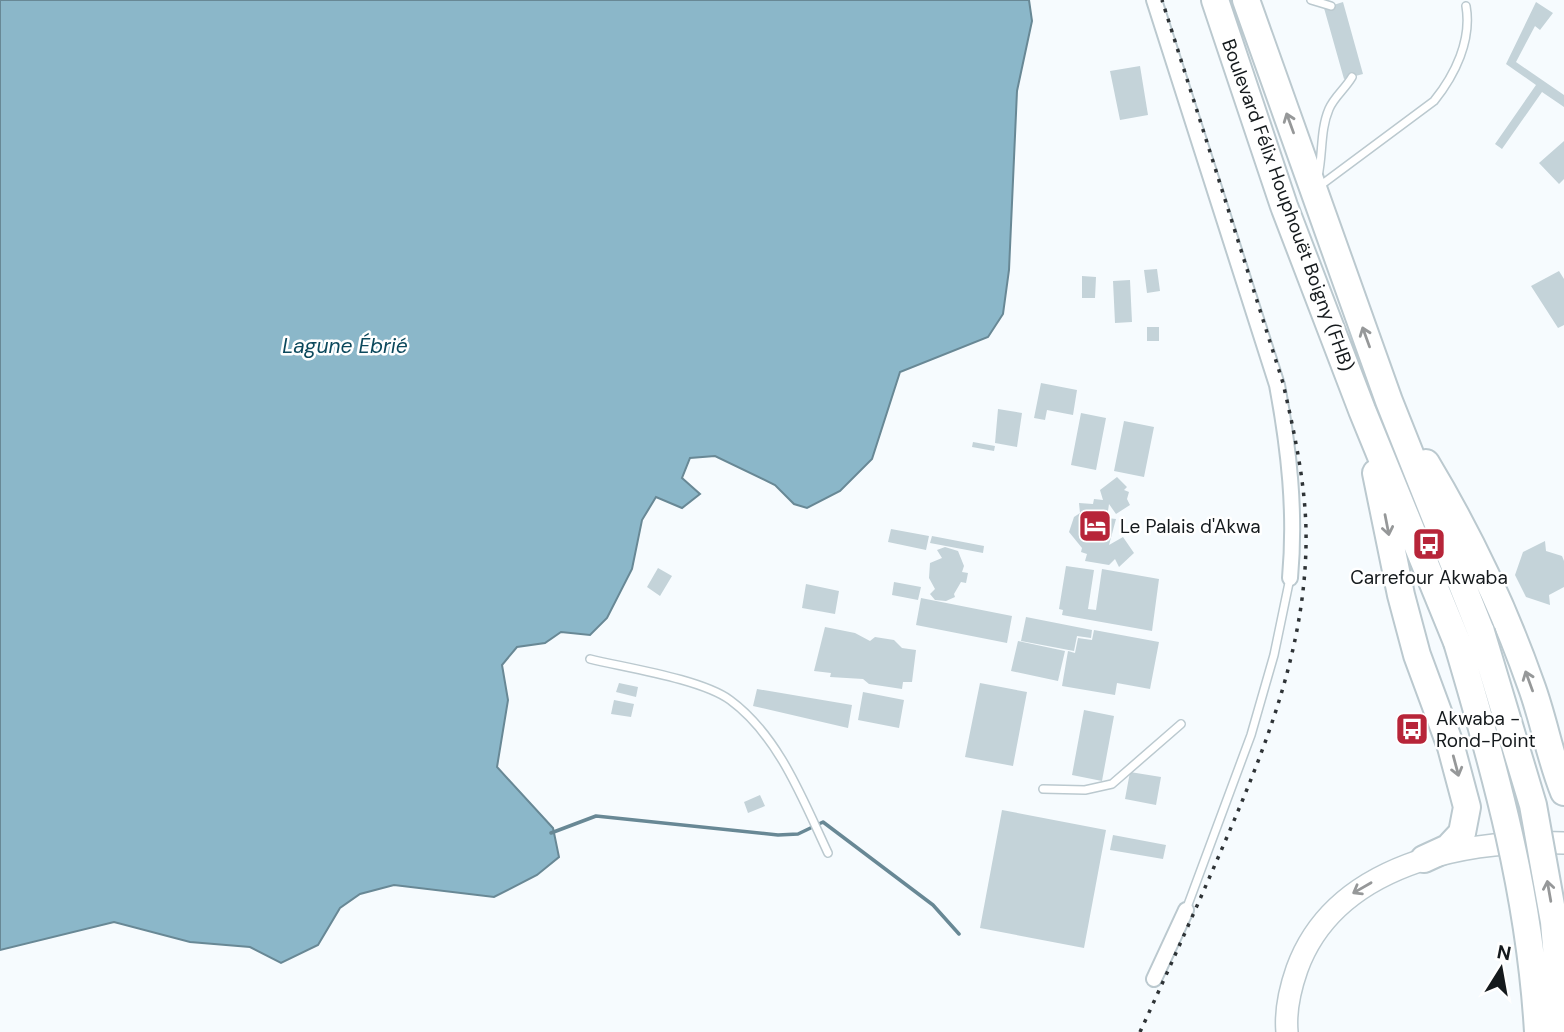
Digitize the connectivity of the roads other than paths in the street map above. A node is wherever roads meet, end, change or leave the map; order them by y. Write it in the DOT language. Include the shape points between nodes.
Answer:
graph roads {
  1 [pos="1154,0"];
  2 [pos="1216,0"];
  3 [pos="1246,0"];
  4 [pos="1311,0"];
  5 [pos="1331,6"];
  6 [pos="1466,6"];
  7 [pos="1352,77"];
  8 [pos="1314,190"];
  9 [pos="1390,401"];
  10 [pos="1362,410"];
  11 [pos="1290,578"];
  12 [pos="1469,637"];
  13 [pos="590,659"];
  14 [pos="1181,724"];
  15 [pos="1043,789"];
  16 [pos="1564,792"];
  17 [pos="1564,843"];
  18 [pos="828,853"];
  19 [pos="1424,859"];
  20 [pos="1186,910"];
  21 [pos="1154,979"];
  22 [pos="1287,1032"];
  23 [pos="1538,1032"];
  24 [pos="1563,1032"];
  1 -- 11 [label="street" via="1277,385 1293,509"];
  2 -- 10 [label="highway, Boulevard Félix Houphouët Boigny (FHB)" via="1284,206"];
  8 -- 3 [label="highway, Boulevard Félix Houphouët Boigny (FHB), one-way"];
  4 -- 5 [label="lane"];
  6 -- 8 [label="lane" via="1462,51 1434,101"];
  7 -- 8 [label="lane" via="1324,122"];
  9 -- 8 [label="highway, Boulevard Félix Houphouët Boigny (FHB), one-way"];
  9 -- 12 [label="highway"];
  16 -- 9 [label="highway, one-way" via="1532,687 1501,608 1446,496"];
  10 -- 12 [label="highway"];
  10 -- 19 [label="highway, one-way" via="1401,595 1467,807 1462,833 1448,848"];
  11 -- 20 [label="lane" via="1251,736"];
  12 -- 23 [label="highway, bridge" via="1530,934"];
  24 -- 12 [label="highway, one-way, bridge" via="1554,922 1533,805"];
  13 -- 18 [label="lane" via="696,685 728,699 765,737 796,786"];
  14 -- 15 [label="lane" via="1112,783 1085,790"];
  17 -- 19 [label="main road" via="1483,847"];
  19 -- 22 [label="main road, one-way" via="1361,889 1321,923 1294,977"];
  20 -- 21 [label="street"];
}
